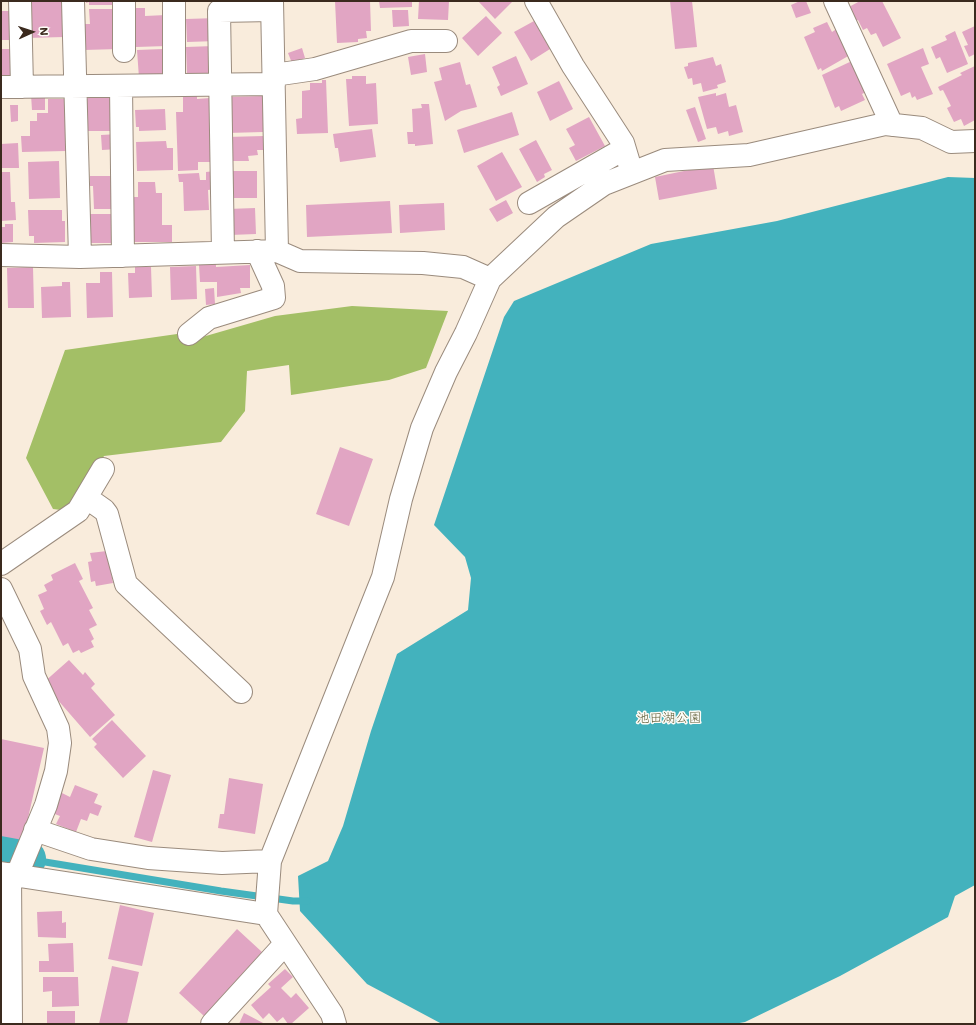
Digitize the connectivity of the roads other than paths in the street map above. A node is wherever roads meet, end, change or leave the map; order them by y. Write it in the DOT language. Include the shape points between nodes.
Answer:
graph roads {
  1 [pos="20,1"];
  2 [pos="73,1"];
  3 [pos="124,1"];
  4 [pos="174,1"];
  5 [pos="536,1"];
  6 [pos="835,1"];
  7 [pos="272,5"];
  8 [pos="446,42"];
  9 [pos="124,51"];
  10 [pos="274,80"];
  11 [pos="174,85"];
  12 [pos="220,85"];
  13 [pos="74,86"];
  14 [pos="121,86"];
  15 [pos="11,87"];
  16 [pos="892,125"];
  17 [pos="975,141"];
  18 [pos="624,149"];
  19 [pos="632,173"];
  20 [pos="529,203"];
  21 [pos="267,251"];
  22 [pos="223,252"];
  23 [pos="1,255"];
  24 [pos="123,256"];
  25 [pos="80,257"];
  26 [pos="490,279"];
  27 [pos="189,334"];
  28 [pos="103,469"];
  29 [pos="87,498"];
  30 [pos="1,564"];
  31 [pos="1,589"];
  32 [pos="241,692"];
  33 [pos="31,839"];
  34 [pos="270,872"];
  35 [pos="11,874"];
  36 [pos="267,910"];
  37 [pos="285,944"];
  38 [pos="11,1024"];
  39 [pos="212,1024"];
  40 [pos="335,1024"];
  1 -- 15 [label="street"];
  2 -- 13 [label="street"];
  3 -- 9 [label="street"];
  4 -- 11 [label="street"];
  5 -- 18 [label="street" via="573,66 623,143"];
  6 -- 16 [label="street"];
  7 -- 10 [label="street"];
  7 -- 12 [label="street" via="219,11"];
  8 -- 10 [label="street" via="411,41"];
  10 -- 12 [label="street"];
  10 -- 21 [label="street"];
  11 -- 12 [label="street"];
  11 -- 14 [label="street"];
  12 -- 22 [label="street"];
  13 -- 14 [label="street"];
  13 -- 15 [label="street"];
  13 -- 25 [label="street"];
  14 -- 24 [label="street"];
  16 -- 17 [label="street" via="922,128 951,142"];
  16 -- 19 [label="street" via="884,124 748,154 665,160"];
  18 -- 19 [label="street"];
  18 -- 20 [label="street"];
  19 -- 26 [label="street" via="604,184 556,217"];
  21 -- 22 [label="street"];
  21 -- 26 [label="street" via="300,261 423,263 463,267"];
  21 -- 27 [label="street" via="274,298 209,318"];
  22 -- 24 [label="street"];
  23 -- 25 [label="street"];
  24 -- 25 [label="street"];
  26 -- 34 [label="street" via="422,428 401,499 383,577"];
  28 -- 29 [label="street"];
  29 -- 30 [label="street" via="78,511"];
  29 -- 32 [label="street" via="107,514 126,584"];
  31 -- 33 [label="street" via="30,649 34,676 58,728 60,743 48,798"];
  33 -- 34 [label="street" via="148,858 222,863"];
  33 -- 35 [label="street"];
  34 -- 36 [label="street"];
  35 -- 36 [label="street"];
  35 -- 38 [label="street"];
  36 -- 37 [label="street"];
  37 -- 39 [label="street"];
  37 -- 40 [label="street" via="332,1014"];
}
